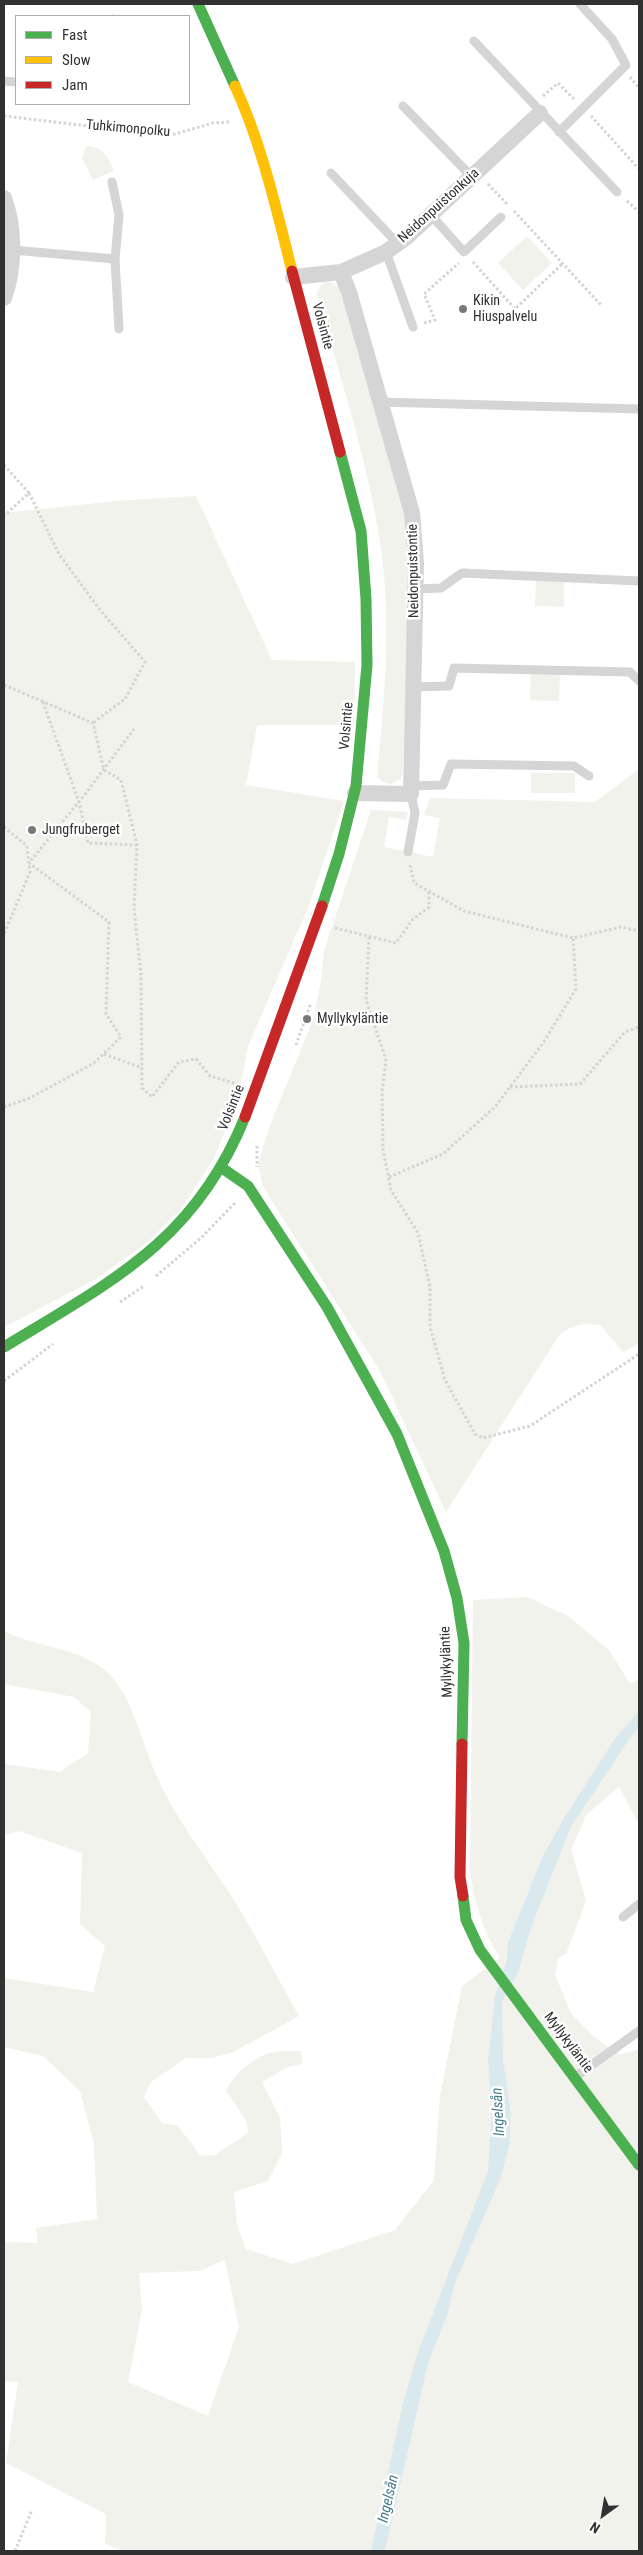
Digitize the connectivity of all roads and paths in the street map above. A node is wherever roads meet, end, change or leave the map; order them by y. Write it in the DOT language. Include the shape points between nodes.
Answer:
graph roads {
  1 [pos="198,4"];
  2 [pos="580,4"];
  3 [pos="474,41"];
  4 [pos="403,106"];
  5 [pos="540,113"];
  6 [pos="4,116"];
  7 [pos="251,122"];
  8 [pos="559,132"];
  9 [pos="330,173"];
  10 [pos="475,174"];
  11 [pos="112,182"];
  12 [pos="617,192"];
  13 [pos="4,198"];
  14 [pos="431,215"];
  15 [pos="501,217"];
  16 [pos="392,248"];
  17 [pos="12,250"];
  18 [pos="466,254"];
  19 [pos="115,259"];
  20 [pos="563,263"];
  21 [pos="341,272"];
  22 [pos="293,277"];
  23 [pos="4,298"];
  24 [pos="602,306"];
  25 [pos="413,327"];
  26 [pos="119,329"];
  27 [pos="379,402"];
  28 [pos="639,409"];
  29 [pos="4,465"];
  30 [pos="29,493"];
  31 [pos="4,516"];
  32 [pos="639,581"];
  33 [pos="416,589"];
  34 [pos="639,681"];
  35 [pos="4,685"];
  36 [pos="413,687"];
  37 [pos="43,702"];
  38 [pos="93,723"];
  39 [pos="134,729"];
  40 [pos="104,770"];
  41 [pos="589,776"];
  42 [pos="411,790"];
  43 [pos="355,793"];
  44 [pos="79,802"];
  45 [pos="4,827"];
  46 [pos="137,845"];
  47 [pos="408,852"];
  48 [pos="30,863"];
  49 [pos="429,892"];
  50 [pos="327,926"];
  51 [pos="639,931"];
  52 [pos="4,934"];
  53 [pos="369,937"];
  54 [pos="573,938"];
  55 [pos="312,998"];
  56 [pos="639,1027"];
  57 [pos="104,1054"];
  58 [pos="292,1054"];
  59 [pos="142,1068"];
  60 [pos="241,1086"];
  61 [pos="510,1087"];
  62 [pos="4,1107"];
  63 [pos="258,1139"];
  64 [pos="222,1168"];
  65 [pos="389,1177"];
  66 [pos="248,1186"];
  67 [pos="4,1347"];
  68 [pos="639,1354"];
  69 [pos="639,1904"];
  70 [pos="623,1918"];
  71 [pos="639,2030"];
  72 [pos="575,2077"];
  73 [pos="639,2165"];
  74 [pos="32,2510"];
  75 [pos="15,2551"];
  1 -- 7 [label="street, Volsintie"];
  2 -- 8 [label="lane" via="612,39 626,65"];
  3 -- 5 [label="lane"];
  4 -- 10 [label="lane"];
  5 -- 8 [label="lane"];
  5 -- 10 [label="street, Neidonpuistonkuja"];
  6 -- 7 [label="path, Tuhkimonpolku" via="175,134 214,123"];
  7 -- 22 [label="street, Volsintie"];
  8 -- 12 [label="lane"];
  9 -- 16 [label="lane"];
  10 -- 14 [label="street, Neidonpuistonkuja"];
  10 -- 20 [label="path"];
  11 -- 19 [label="lane" via="119,215"];
  13 -- 17 [label="street" via="9,212"];
  14 -- 16 [label="street, Neidonpuistonkuja"];
  14 -- 18 [label="lane"];
  15 -- 18 [label="lane"];
  16 -- 21 [label="street, Neidonpuistonkuja"];
  16 -- 25 [label="lane"];
  17 -- 19 [label="lane"];
  17 -- 23 [label="street"];
  18 -- 20 [label="path" via="515,309"];
  18 -- 25 [label="path" via="424,294 435,320"];
  19 -- 26 [label="lane"];
  20 -- 24 [label="path"];
  21 -- 22 [label="street, Neidonpuistonkuja"];
  21 -- 27 [label="street, Neidonpuistontie"];
  22 -- 43 [label="street, Volsintie" via="361,531 369,646"];
  27 -- 28 [label="lane"];
  27 -- 33 [label="street, Neidonpuistontie" via="412,513"];
  29 -- 30 [label="path"];
  30 -- 31 [label="path"];
  30 -- 38 [label="path" via="59,554 100,610 145,662 126,699"];
  32 -- 33 [label="lane" via="462,573 441,588"];
  33 -- 36 [label="street, Neidonpuistontie"];
  34 -- 36 [label="lane" via="630,672 454,668 449,686"];
  35 -- 37 [label="path"];
  36 -- 42 [label="street, Neidonpuistontie"];
  37 -- 38 [label="path"];
  37 -- 44 [label="path"];
  38 -- 40 [label="path"];
  39 -- 40 [label="path"];
  40 -- 44 [label="path"];
  40 -- 46 [label="path" via="121,780"];
  41 -- 42 [label="lane" via="574,766 451,764 443,785"];
  42 -- 43 [label="street"];
  42 -- 47 [label="lane" via="415,813"];
  43 -- 64 [label="street, Volsintie" via="331,877 255,1091"];
  44 -- 46 [label="path" via="88,842"];
  44 -- 48 [label="path"];
  45 -- 48 [label="path" via="26,846"];
  46 -- 59 [label="path" via="134,908 141,975"];
  47 -- 49 [label="path" via="414,883"];
  48 -- 52 [label="path" via="30,872"];
  48 -- 57 [label="path" via="109,922 106,1014 121,1037"];
  49 -- 53 [label="path" via="429,907 413,919 396,942"];
  49 -- 54 [label="path" via="464,911"];
  50 -- 53 [label="path"];
  51 -- 54 [label="path" via="621,927"];
  53 -- 65 [label="path" via="366,1000 386,1060 382,1092 383,1150"];
  54 -- 61 [label="path" via="576,989 542,1044"];
  55 -- 58 [label="path"];
  56 -- 61 [label="path" via="625,1032 580,1084"];
  57 -- 59 [label="path"];
  57 -- 62 [label="path" via="94,1063 30,1098"];
  59 -- 60 [label="path" via="142,1088 152,1097 179,1062 196,1059 210,1076"];
  61 -- 65 [label="path" via="495,1107 443,1154"];
  63 -- 66 [label="path" via="257,1169"];
  64 -- 66 [label="street, Myllykyläntie"];
  64 -- 67 [label="street, Volsintie" via="184,1220 128,1271"];
  65 -- 68 [label="path" via="391,1190 418,1233 430,1287 430,1328 445,1380 475,1434 483,1438 530,1426"];
  66 -- 72 [label="street, Myllykyläntie" via="327,1307 372,1387 415,1475 444,1551 457,1598 464,1643 459,1841 463,1903 472,1936"];
  69 -- 70 [label="lane"];
  71 -- 72 [label="lane"];
  72 -- 73 [label="street, Myllykyläntie"];
  74 -- 75 [label="path"];
}
